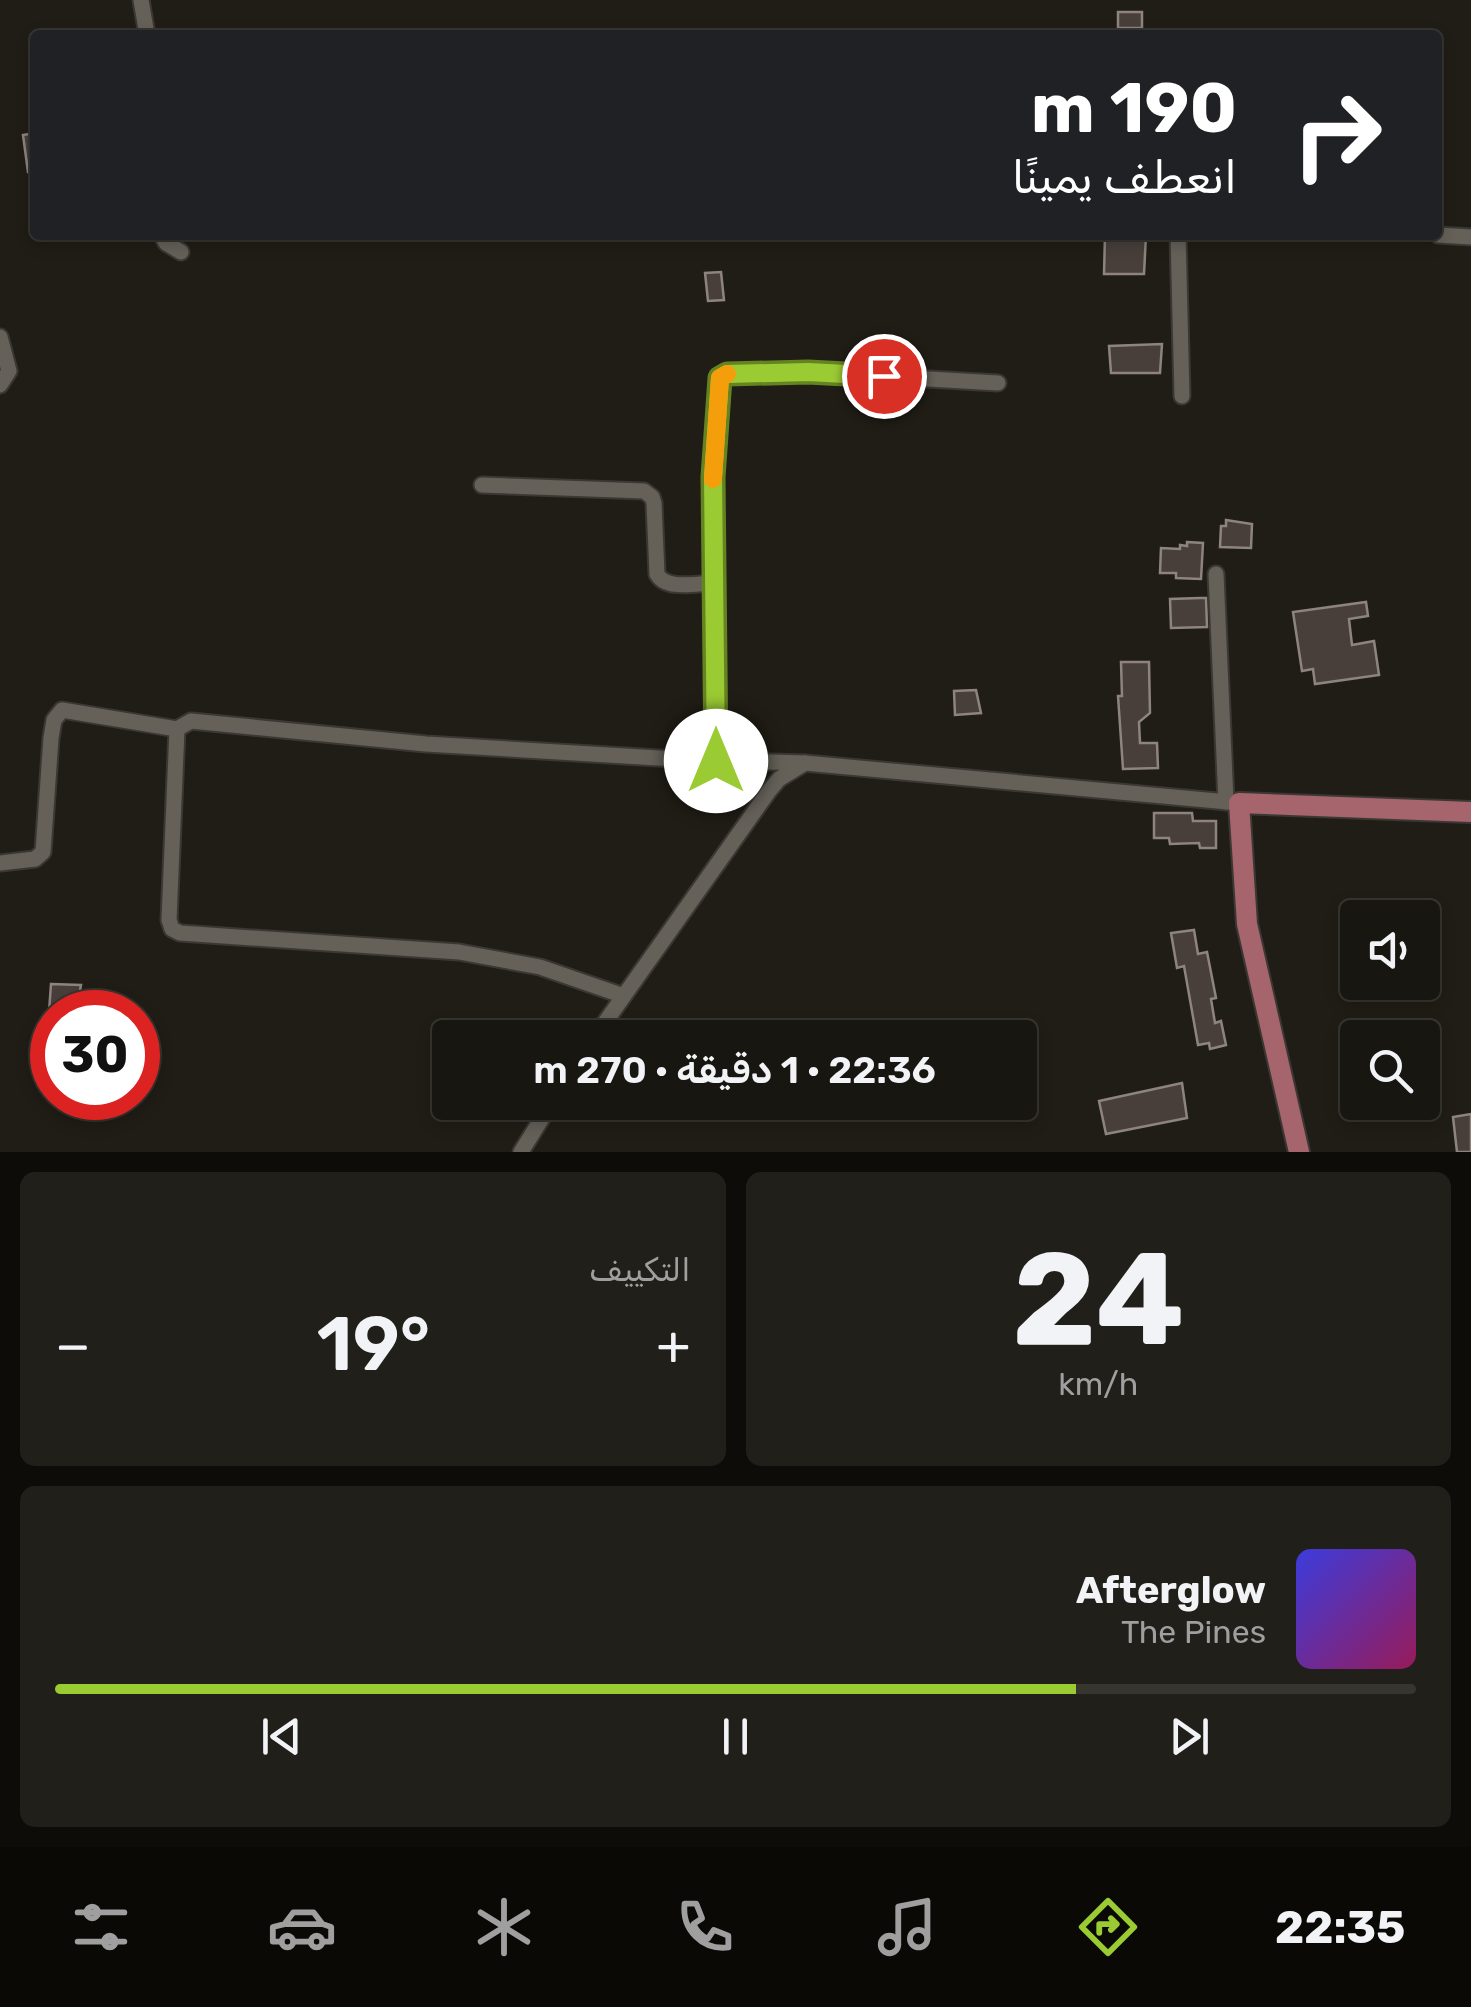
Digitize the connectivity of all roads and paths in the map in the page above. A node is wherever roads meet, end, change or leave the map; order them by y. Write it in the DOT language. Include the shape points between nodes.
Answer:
graph roads {
  1 [pos="140,0"];
  2 [pos="146,30"];
  3 [pos="1442,235"];
  4 [pos="1471,236"];
  5 [pos="164,240"];
  6 [pos="1178,240"];
  7 [pos="181,252"];
  8 [pos="0,337"];
  9 [pos="998,383"];
  10 [pos="0,385"];
  11 [pos="1182,396"];
  12 [pos="482,485"];
  13 [pos="1216,574"];
  14 [pos="714,583"];
  15 [pos="177,729"];
  16 [pos="716,761"];
  17 [pos="804,763"];
  18 [pos="1232,803"];
  19 [pos="1471,812"];
  20 [pos="0,864"];
  21 [pos="621,995"];
  22 [pos="605,1020"];
  23 [pos="540,1120"];
  24 [pos="520,1152"];
  25 [pos="1298,1152"];
  1 -- 2 [label="street"];
  3 -- 4 [label="street"];
  5 -- 7 [label="street"];
  6 -- 11 [label="street"];
  8 -- 10 [label="street" via="9,371"];
  9 -- 14 [label="street" via="808,372 723,375 713,477"];
  12 -- 14 [label="street" via="644,492 654,503 660,580"];
  13 -- 18 [label="street"];
  14 -- 16 [label="street"];
  15 -- 16 [label="street" via="191,722"];
  15 -- 20 [label="street" via="59,712 43,852 34,860"];
  15 -- 21 [label="street" via="172,929 459,952 540,967"];
  16 -- 17 [label="street"];
  17 -- 18 [label="street"];
  17 -- 21 [label="street" via="778,779"];
  18 -- 19 [label="main road"];
  18 -- 25 [label="main road" via="1247,924"];
  21 -- 22 [label="street"];
  23 -- 24 [label="street"];
}
